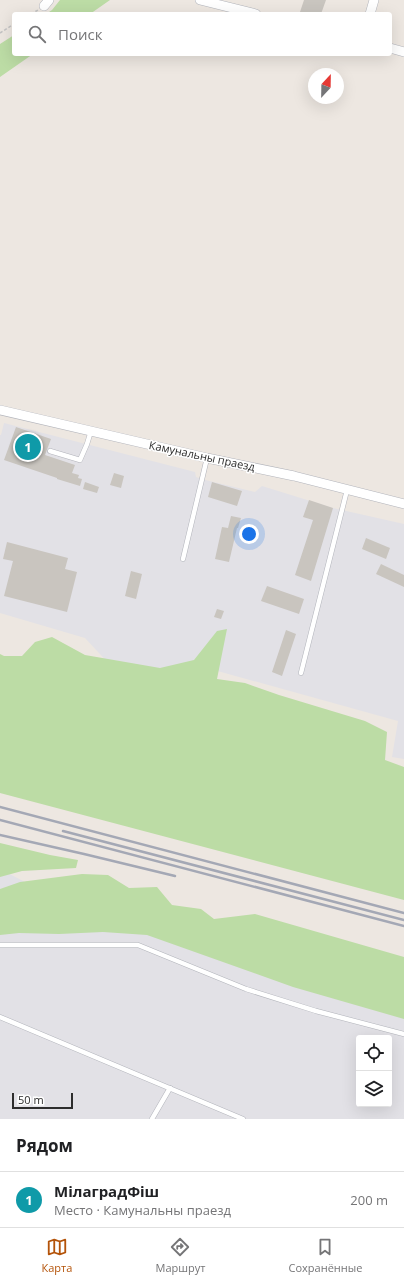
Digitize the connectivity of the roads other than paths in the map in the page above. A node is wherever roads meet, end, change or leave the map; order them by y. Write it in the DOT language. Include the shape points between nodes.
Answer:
graph roads {
  1 [pos="200,0"];
  2 [pos="374,0"];
  3 [pos="248,12"];
  4 [pos="371,12"];
  5 [pos="392,49"];
  6 [pos="404,52"];
  7 [pos="0,410"];
  8 [pos="91,431"];
  9 [pos="50,451"];
  10 [pos="207,458"];
  11 [pos="347,490"];
  12 [pos="404,504"];
  13 [pos="183,559"];
  14 [pos="301,673"];
  15 [pos="0,946"];
  16 [pos="0,1018"];
  17 [pos="404,1034"];
  18 [pos="170,1088"];
  19 [pos="152,1119"];
  20 [pos="243,1119"];
  1 -- 3 [label="street"];
  2 -- 4 [label="street"];
  5 -- 6 [label="street"];
  7 -- 8 [label="street, Камунальны праезд"];
  8 -- 9 [label="lane" via="80,460"];
  8 -- 10 [label="street, Камунальны праезд"];
  10 -- 11 [label="street, Камунальны праезд"];
  10 -- 13 [label="lane"];
  11 -- 12 [label="street, Камунальны праезд"];
  11 -- 14 [label="lane"];
  15 -- 17 [label="lane" via="138,945 246,989"];
  16 -- 18 [label="lane"];
  18 -- 19 [label="lane"];
  18 -- 20 [label="lane"];
}
